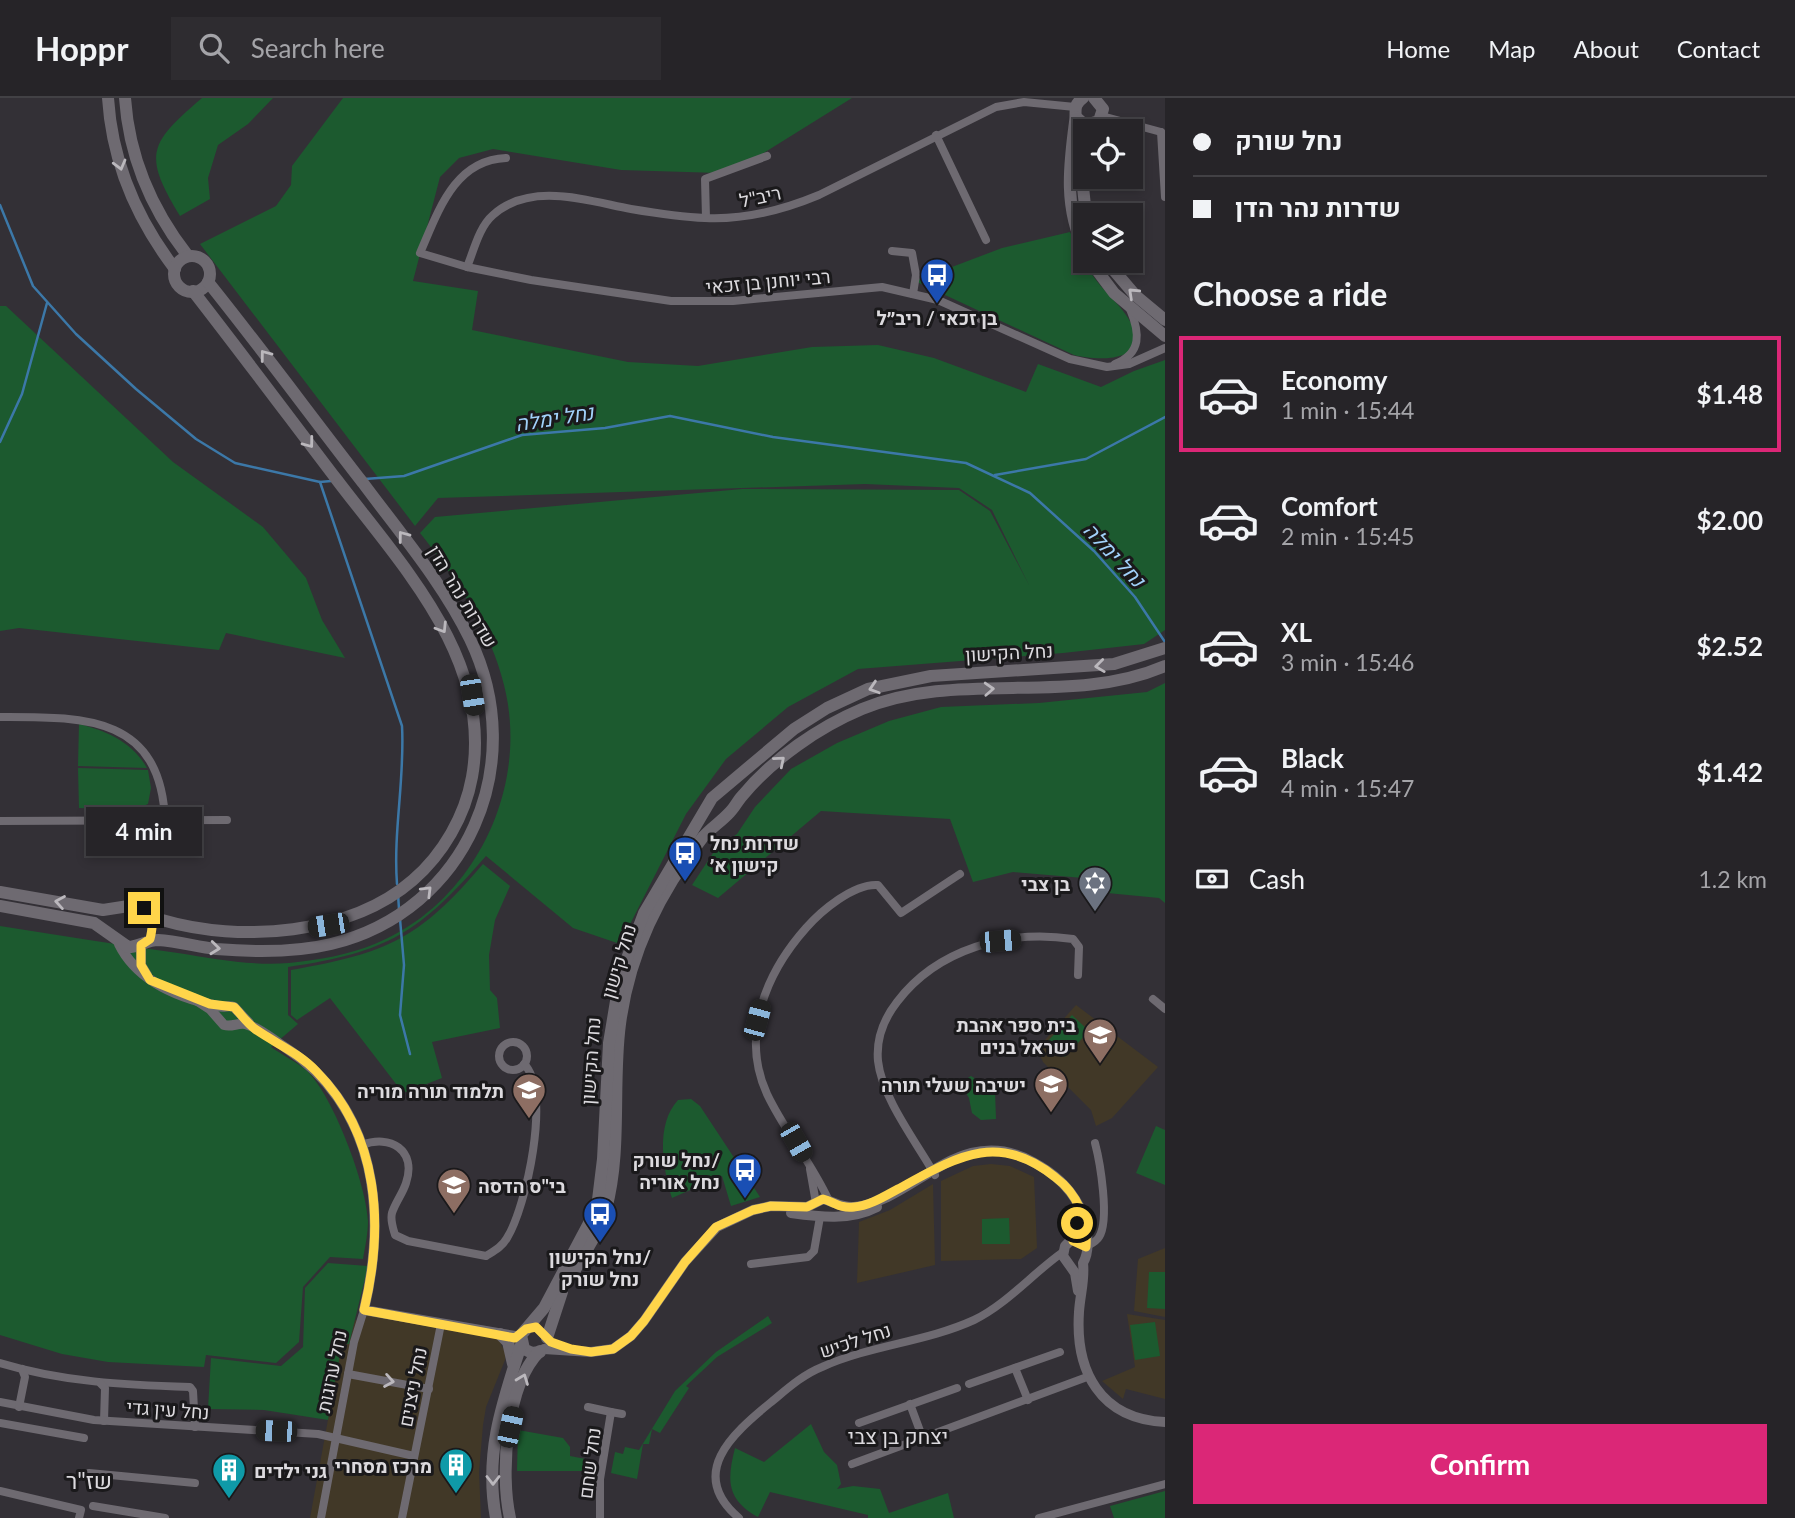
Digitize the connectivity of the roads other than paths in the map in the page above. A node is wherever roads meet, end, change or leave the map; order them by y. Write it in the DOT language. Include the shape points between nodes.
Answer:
graph roads {
  1 [pos="108,98"];
  2 [pos="125,98"];
  3 [pos="1078,108"];
  4 [pos="1098,112"];
  5 [pos="1163,131"];
  6 [pos="936,135"];
  7 [pos="767,156"];
  8 [pos="506,158"];
  9 [pos="1165,197"];
  10 [pos="1073,215"];
  11 [pos="706,218"];
  12 [pos="986,240"];
  13 [pos="892,251"];
  14 [pos="188,256"];
  15 [pos="467,267"];
  16 [pos="175,269"];
  17 [pos="1100,273"];
  18 [pos="1116,273"];
  19 [pos="208,282"];
  20 [pos="193,292"];
  21 [pos="913,294"];
  22 [pos="1129,308"];
  23 [pos="1165,320"];
  24 [pos="1165,336"];
  25 [pos="1165,348"];
  26 [pos="1094,366"];
  27 [pos="1165,648"];
  28 [pos="1165,666"];
  29 [pos="0,717"];
  30 [pos="715,798"];
  31 [pos="729,813"];
  32 [pos="227,820"];
  33 [pos="0,821"];
  34 [pos="164,821"];
  35 [pos="960,874"];
  36 [pos="0,892"];
  37 [pos="0,906"];
  38 [pos="120,908"];
  39 [pos="148,912"];
  40 [pos="110,932"];
  41 [pos="119,944"];
  42 [pos="144,944"];
  43 [pos="1079,975"];
  44 [pos="150,980"];
  45 [pos="1153,999"];
  46 [pos="1165,1009"];
  47 [pos="221,1012"];
  48 [pos="237,1020"];
  49 [pos="524,1064"];
  50 [pos="1095,1143"];
  51 [pos="362,1145"];
  52 [pos="805,1157"];
  53 [pos="933,1172"];
  54 [pos="830,1201"];
  55 [pos="816,1203"];
  56 [pos="753,1210"];
  57 [pos="822,1216"];
  58 [pos="1073,1241"];
  59 [pos="1086,1247"];
  60 [pos="1066,1260"];
  61 [pos="1083,1263"];
  62 [pos="751,1264"];
  63 [pos="1080,1301"];
  64 [pos="364,1310"];
  65 [pos="441,1324"];
  66 [pos="500,1335"];
  67 [pos="524,1336"];
  68 [pos="544,1344"];
  69 [pos="1060,1352"];
  70 [pos="0,1363"];
  71 [pos="513,1365"];
  72 [pos="1015,1368"];
  73 [pos="22,1369"];
  74 [pos="348,1374"];
  75 [pos="1087,1377"];
  76 [pos="99,1384"];
  77 [pos="969,1384"];
  78 [pos="957,1388"];
  79 [pos="429,1389"];
  80 [pos="1028,1401"];
  81 [pos="0,1402"];
  82 [pos="910,1404"];
  83 [pos="19,1407"];
  84 [pos="588,1407"];
  85 [pos="611,1412"];
  86 [pos="622,1414"];
  87 [pos="104,1421"];
  88 [pos="1165,1422"];
  89 [pos="0,1423"];
  90 [pos="859,1423"];
  91 [pos="195,1427"];
  92 [pos="335,1437"];
  93 [pos="83,1438"];
  94 [pos="923,1439"];
  95 [pos="414,1456"];
  96 [pos="852,1464"];
  97 [pos="89,1473"];
  98 [pos="195,1483"];
  99 [pos="1165,1484"];
  100 [pos="0,1491"];
  101 [pos="93,1506"];
  102 [pos="80,1514"];
  103 [pos="165,1518"];
  104 [pos="321,1518"];
  105 [pos="402,1518"];
  106 [pos="496,1518"];
  107 [pos="510,1518"];
  108 [pos="600,1518"];
  109 [pos="739,1518"];
  110 [pos="1038,1518"];
  1 -- 16 [label="main road, שדרות נהר הדן, one-way" via="121,171 134,205"];
  2 -- 14 [label="main road, שדרות נהר הדן" via="145,185"];
  3 -- 4 [label="main road" via="1085,125"];
  3 -- 6 [label="street, ריב\"ל" via="1011,103"];
  3 -- 10 [label="main road" via="1068,163"];
  4 -- 5 [label="street"];
  5 -- 9 [label="street"];
  6 -- 11 [label="street, ריב\"ל" via="795,205 738,218"];
  6 -- 12 [label="street"];
  7 -- 11 [label="street" via="705,179"];
  8 -- 15 [label="street, רבי יוחנן בן זכאי" via="489,159 466,171 446,196 420,253"];
  11 -- 15 [label="street, ריב\"ל" via="571,197 520,200 492,215"];
  13 -- 21 [label="street" via="912,253"];
  14 -- 16 [label="main road"];
  14 -- 19 [label="main road, שדרות נהר הדן" via="205,261 210,271"];
  15 -- 21 [label="street, רבי יוחנן בן זכאי" via="671,301 733,301 870,287"];
  16 -- 20 [label="main road, שדרות נהר הדן" via="177,283"];
  17 -- 22 [label="main road"];
  23 -- 18 [label="main road, one-way"];
  19 -- 20 [label="main road"];
  42 -- 19 [label="main road, שדרות נהר הדן, one-way" via="160,940 215,948 295,950 332,944 388,922 431,889 468,843 482,813 493,758 489,690 469,637 421,559"];
  20 -- 39 [label="main road, שדרות נהר הדן, one-way" via="407,572 455,648 472,695 476,755 466,805 454,831 419,874 370,908 328,925 256,931 159,920"];
  21 -- 26 [label="street, רבי יוחנן בן זכאי" via="972,313"];
  22 -- 24 [label="main road"];
  22 -- 26 [label="street" via="1138,335 1135,349 1119,363"];
  25 -- 26 [label="street, רבי יוחנן בן זכאי" via="1121,366"];
  27 -- 30 [label="main road, נחל הקישון, one-way" via="1127,662 1098,666 946,675 875,687 842,700 794,729"];
  31 -- 28 [label="main road, נחל הקישון, one-way" via="752,785 803,742 849,715 887,700 933,692 1108,681"];
  29 -- 34 [label="street" via="75,718 114,729 150,762 160,784"];
  30 -- 31 [label="main road" via="731,798"];
  30 -- 31 [label="main road" via="715,815"];
  30 -- 67 [label="main road, נחל הקישון" via="648,906 632,942 611,1020 597,1208"];
  31 -- 68 [label="main road, נחל קישון" via="689,858 640,945 620,1024 609,1197 594,1237 556,1303"];
  32 -- 34 [label="street"];
  33 -- 34 [label="street"];
  35 -- 52 [label="street" via="901,913 878,885 863,886 809,925 770,980 757,1020 758,1066 767,1093"];
  38 -- 36 [label="main road, שדרות נהר הדן, one-way" via="101,909"];
  37 -- 40 [label="main road" via="90,921"];
  38 -- 39 [label="main road, שדרות נהר הדן" via="135,905"];
  38 -- 40 [label="main road" via="111,919"];
  39 -- 42 [label="main road" via="153,928"];
  40 -- 41 [label="main road"];
  41 -- 42 [label="main road, שדרות נהר הדן"];
  41 -- 44 [label="street" via="135,968"];
  42 -- 44 [label="street" via="141,965"];
  43 -- 53 [label="street" via="1078,943 1073,939 985,943 938,963 910,985 891,1009 879,1038 879,1068"];
  44 -- 47 [label="street"];
  45 -- 46 [label="street"];
  47 -- 48 [label="street" via="234,1007"];
  47 -- 48 [label="street" via="224,1025"];
  48 -- 51 [label="street, נחל ערוגות" via="315,1070 346,1110"];
  49 -- 51 [label="street" via="534,1079 536,1099 531,1168 509,1236 486,1256 395,1235 392,1213 408,1180 404,1156 390,1141"];
  50 -- 59 [label="street" via="1104,1182 1101,1232"];
  51 -- 64 [label="street, נחל ערוגות" via="377,1220 373,1273"];
  52 -- 54 [label="street"];
  52 -- 55 [label="street"];
  53 -- 54 [label="street" via="862,1206 841,1207"];
  53 -- 57 [label="street" via="874,1209"];
  53 -- 58 [label="street" via="982,1158 1009,1159 1032,1167 1051,1178 1070,1204 1079,1228"];
  53 -- 59 [label="street" via="981,1151 1027,1158 1071,1192 1084,1220"];
  54 -- 55 [label="street"];
  54 -- 57 [label="street" via="833,1210"];
  55 -- 56 [label="street"];
  55 -- 57 [label="street"];
  56 -- 57 [label="street"];
  56 -- 68 [label="street" via="732,1217 704,1238 621,1344 597,1352"];
  57 -- 62 [label="street" via="814,1251 808,1257"];
  58 -- 59 [label="street"];
  58 -- 60 [label="street"];
  59 -- 61 [label="street"];
  60 -- 61 [label="street"];
  60 -- 63 [label="street" via="1075,1273"];
  60 -- 109 [label="street, נחל לכיש" via="1041,1268 978,1318 820,1367 783,1392 741,1428 718,1459 720,1496"];
  61 -- 63 [label="street"];
  63 -- 75 [label="street" via="1079,1338"];
  64 -- 65 [label="street"];
  64 -- 74 [label="street, נחל ערוגות"];
  65 -- 66 [label="street"];
  65 -- 79 [label="street, נחל ניצנים"];
  66 -- 67 [label="street"];
  66 -- 71 [label="main road" via="508,1342"];
  67 -- 68 [label="main road" via="540,1329"];
  67 -- 68 [label="main road" via="530,1353"];
  67 -- 71 [label="main road, נחל הקישון"];
  107 -- 68 [label="main road, נחל קישון, one-way" via="506,1481 510,1427 521,1382"];
  69 -- 72 [label="street"];
  70 -- 73 [label="street"];
  71 -- 106 [label="main road, נחל הקישון, one-way" via="495,1441"];
  72 -- 77 [label="street"];
  72 -- 80 [label="street"];
  73 -- 76 [label="street"];
  73 -- 83 [label="street" via="25,1377"];
  74 -- 79 [label="street, one-way"];
  74 -- 92 [label="street, נחל ערוגות"];
  75 -- 80 [label="street"];
  75 -- 88 [label="street" via="1114,1405 1146,1420"];
  76 -- 87 [label="street" via="105,1388"];
  76 -- 91 [label="street" via="190,1387"];
  78 -- 82 [label="street"];
  79 -- 95 [label="street, נחל ניצנים"];
  80 -- 94 [label="street"];
  81 -- 83 [label="street, נחל עין גדי"];
  82 -- 90 [label="street"];
  82 -- 94 [label="street"];
  83 -- 87 [label="street, נחל עין גדי"];
  84 -- 85 [label="street, נחל שחם"];
  85 -- 86 [label="street, נחל שחם"];
  85 -- 108 [label="street, נחל שחם" via="600,1479"];
  87 -- 91 [label="street, נחל עין גדי"];
  89 -- 93 [label="street"];
  91 -- 92 [label="street, נחל עין גדי"];
  92 -- 95 [label="street, נחל ניצנים"];
  92 -- 104 [label="street, נחל ערוגות"];
  94 -- 96 [label="street"];
  95 -- 105 [label="street, נחל ניצנים"];
  97 -- 98 [label="street"];
  99 -- 110 [label="street"];
  100 -- 102 [label="street"];
  101 -- 103 [label="street"];
}
